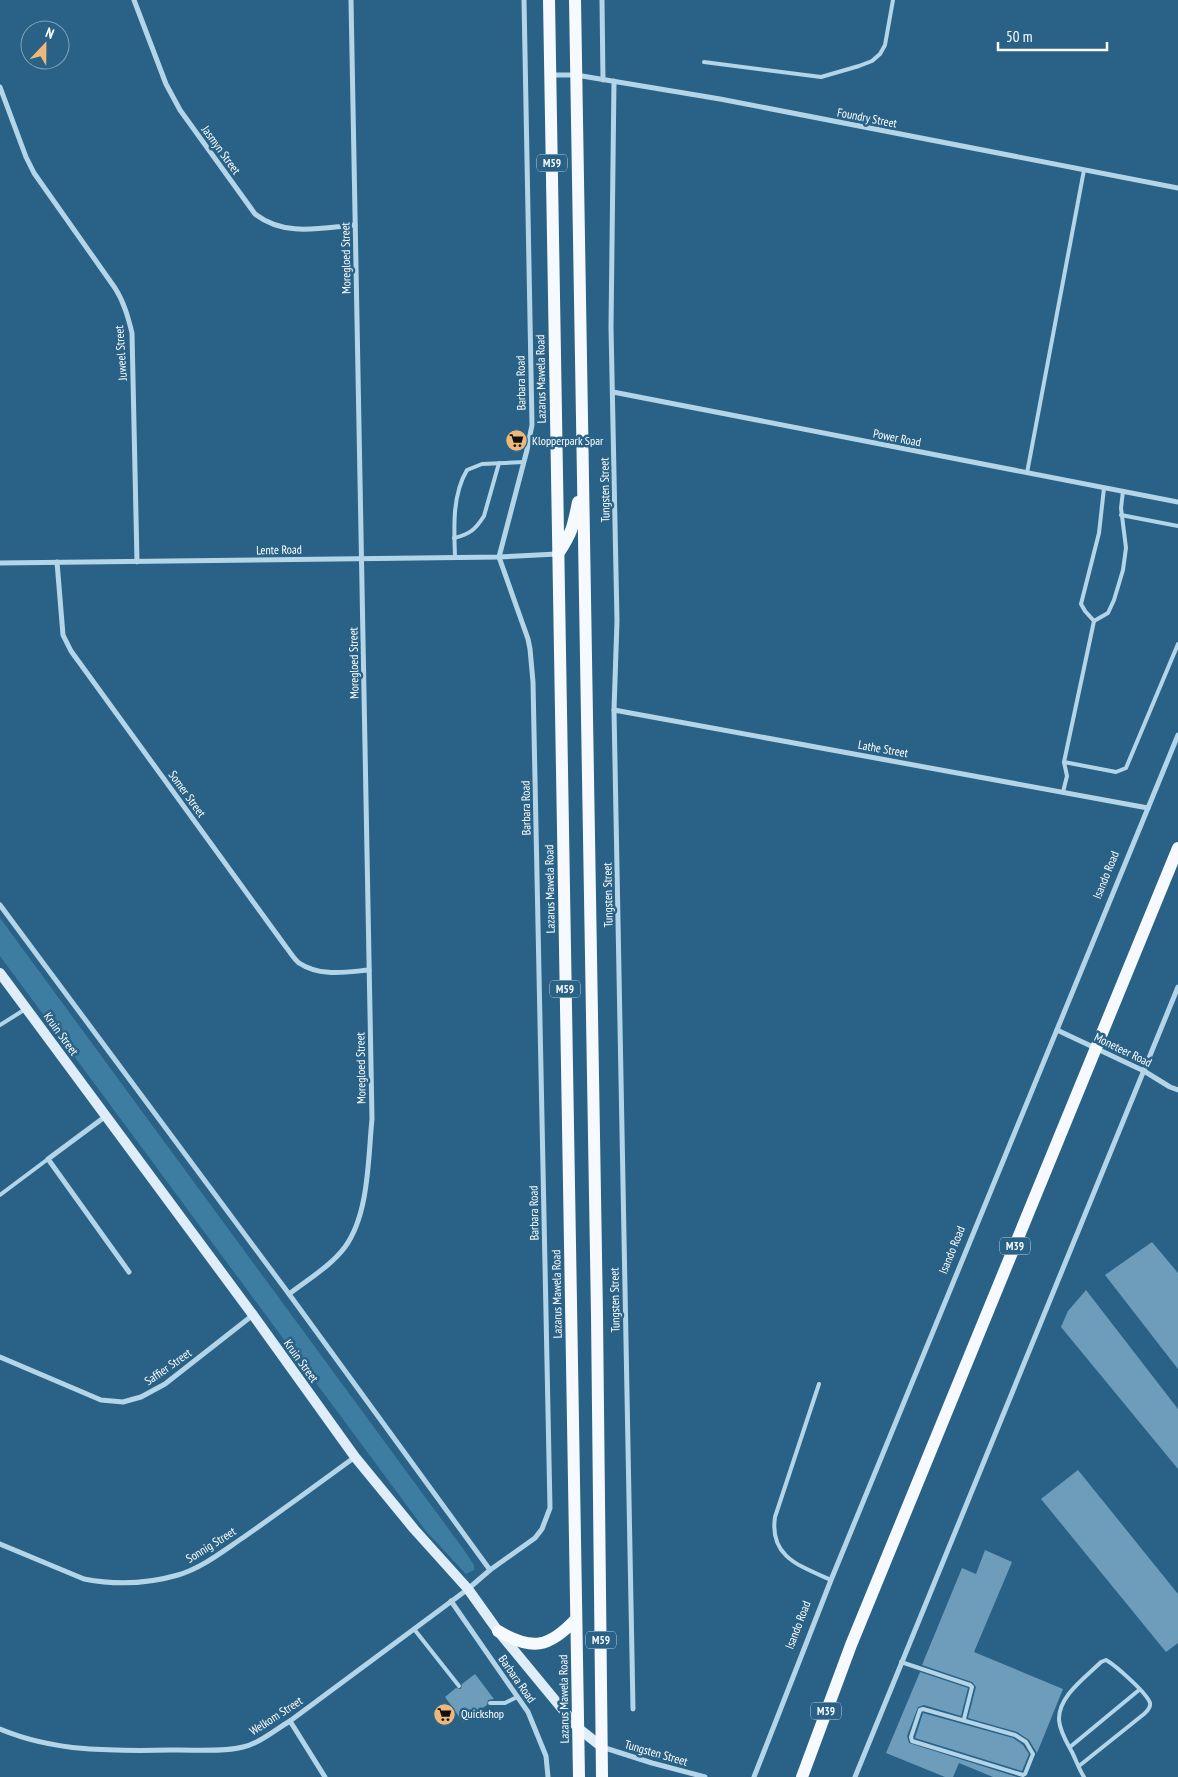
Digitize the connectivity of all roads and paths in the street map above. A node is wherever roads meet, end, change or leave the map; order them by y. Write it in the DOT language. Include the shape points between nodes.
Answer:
graph roads {
  1 [pos="134,0"];
  2 [pos="351,0"];
  3 [pos="524,0"];
  4 [pos="549,0"];
  5 [pos="575,0"];
  6 [pos="602,0"];
  7 [pos="893,0"];
  8 [pos="704,62"];
  9 [pos="550,75"];
  10 [pos="576,75"];
  11 [pos="603,80"];
  12 [pos="614,81"];
  13 [pos="0,87"];
  14 [pos="1084,170"];
  15 [pos="1178,188"];
  16 [pos="355,225"];
  17 [pos="613,392"];
  18 [pos="524,462"];
  19 [pos="499,463"];
  20 [pos="583,470"];
  21 [pos="1027,473"];
  22 [pos="1104,488"];
  23 [pos="1123,492"];
  24 [pos="1178,502"];
  25 [pos="1121,515"];
  26 [pos="1178,526"];
  27 [pos="454,538"];
  28 [pos="558,554"];
  29 [pos="455,557"];
  30 [pos="499,557"];
  31 [pos="362,558"];
  32 [pos="57,562"];
  33 [pos="137,562"];
  34 [pos="0,563"];
  35 [pos="1094,621"];
  36 [pos="1178,644"];
  37 [pos="614,710"];
  38 [pos="1178,735"];
  39 [pos="1064,762"];
  40 [pos="1063,792"];
  41 [pos="1148,808"];
  42 [pos="1178,848"];
  43 [pos="0,905"];
  44 [pos="369,970"];
  45 [pos="0,973"];
  46 [pos="1178,987"];
  47 [pos="26,1008"];
  48 [pos="0,1025"];
  49 [pos="1057,1030"];
  50 [pos="1096,1047"];
  51 [pos="1144,1071"];
  52 [pos="1178,1090"];
  53 [pos="106,1116"];
  54 [pos="48,1159"];
  55 [pos="0,1195"];
  56 [pos="129,1272"];
  57 [pos="289,1294"];
  58 [pos="253,1316"];
  59 [pos="0,1357"];
  60 [pos="819,1384"];
  61 [pos="355,1457"];
  62 [pos="0,1544"];
  63 [pos="490,1570"];
  64 [pos="831,1580"];
  65 [pos="468,1589"];
  66 [pos="451,1601"];
  67 [pos="576,1619"];
  68 [pos="414,1629"];
  69 [pos="498,1631"];
  70 [pos="901,1662"];
  71 [pos="459,1686"];
  72 [pos="1139,1690"];
  73 [pos="517,1697"];
  74 [pos="490,1703"];
  75 [pos="633,1709"];
  76 [pos="964,1719"];
  77 [pos="290,1721"];
  78 [pos="578,1728"];
  79 [pos="0,1730"];
  80 [pos="602,1746"];
  81 [pos="1070,1747"];
  82 [pos="1079,1766"];
  83 [pos="324,1777"];
  84 [pos="548,1777"];
  85 [pos="579,1777"];
  86 [pos="602,1777"];
  87 [pos="705,1777"];
  88 [pos="754,1777"];
  89 [pos="802,1777"];
  90 [pos="854,1777"];
  91 [pos="1084,1777"];
  1 -- 16 [label="street, Jasmyn Street" via="166,84 180,110 255,214 281,228"];
  2 -- 16 [label="street, Moregloed Street"];
  3 -- 18 [label="street, Barbara Road" via="532,414"];
  4 -- 9 [label="main road, Lazarus Mawela Road / M59"];
  5 -- 10 [label="main road, M59"];
  6 -- 11 [label="street"];
  7 -- 8 [label="lane" via="885,45 872,61 859,66 821,77"];
  9 -- 10 [label="street, Foundry Street"];
  9 -- 28 [label="main road, Lazarus Mawela Road / M59"];
  10 -- 11 [label="street, Foundry Street"];
  10 -- 20 [label="main road, M59"];
  11 -- 12 [label="street, Foundry Street"];
  12 -- 14 [label="street, Foundry Street"];
  12 -- 17 [label="street, Tungsten Street"];
  13 -- 33 [label="street, Juweel Street" via="34,173 120,295 130,323"];
  14 -- 15 [label="street, Foundry Street"];
  14 -- 21 [label="lane"];
  16 -- 31 [label="street, Moregloed Street"];
  17 -- 21 [label="street, Power Road"];
  17 -- 37 [label="street, Tungsten Street" via="617,621"];
  18 -- 19 [label="lane"];
  18 -- 30 [label="street, Barbara Road"];
  19 -- 27 [label="lane" via="480,523 467,535"];
  19 -- 27 [label="lane" via="482,464 466,470 456,499"];
  20 -- 28 [label="main road" via="573,526"];
  20 -- 80 [label="main road, M59"];
  21 -- 22 [label="street, Power Road"];
  22 -- 23 [label="street, Power Road"];
  22 -- 35 [label="lane" via="1099,533 1081,604"];
  23 -- 24 [label="street, Power Road"];
  23 -- 25 [label="lane"];
  25 -- 26 [label="lane"];
  25 -- 35 [label="lane" via="1126,548 1124,570 1108,613"];
  27 -- 29 [label="lane"];
  28 -- 30 [label="street, Lente Road"];
  28 -- 67 [label="main road, Lazarus Mawela Road / M59"];
  29 -- 30 [label="street, Lente Road"];
  29 -- 31 [label="street, Lente Road"];
  30 -- 63 [label="street, Barbara Road" via="528,639 533,682 550,1508 536,1538"];
  31 -- 33 [label="street, Lente Road"];
  31 -- 44 [label="street, Moregloed Street"];
  32 -- 33 [label="street, Lente Road"];
  32 -- 34 [label="street, Lente Road"];
  32 -- 44 [label="street, Somer Street" via="63,635 71,651 286,948 299,963 321,972"];
  35 -- 39 [label="lane"];
  36 -- 39 [label="lane" via="1126,768 1116,772"];
  37 -- 40 [label="street, Lathe Street"];
  37 -- 75 [label="street, Tungsten Street"];
  38 -- 41 [label="street, Isando Road"];
  39 -- 40 [label="lane"];
  40 -- 41 [label="street, Lathe Street"];
  41 -- 49 [label="street, Isando Road"];
  42 -- 50 [label="main road, M39"];
  43 -- 57 [label="street"];
  44 -- 57 [label="street, Moregloed Street" via="372,1119 362,1209 345,1247"];
  45 -- 47 [label="main road, Kruin Street"];
  46 -- 51 [label="street"];
  47 -- 48 [label="lane"];
  47 -- 53 [label="main road, Kruin Street"];
  49 -- 50 [label="street, Moneteer Road"];
  49 -- 64 [label="street, Isando Road"];
  50 -- 51 [label="street, Moneteer Road"];
  50 -- 89 [label="main road, M39" via="851,1645"];
  51 -- 52 [label="street, Moneteer Road"];
  51 -- 70 [label="street"];
  53 -- 54 [label="street"];
  53 -- 58 [label="main road, Kruin Street"];
  54 -- 55 [label="lane"];
  54 -- 56 [label="street"];
  57 -- 63 [label="street"];
  58 -- 59 [label="street, Saffier Street" via="165,1384 123,1402 101,1400"];
  58 -- 61 [label="main road, Kruin Street"];
  60 -- 64 [label="lane" via="773,1530 776,1542 786,1556"];
  61 -- 62 [label="street, Sonnig Street" via="210,1560 168,1578 130,1583 84,1579"];
  61 -- 65 [label="main road, Kruin Street"];
  63 -- 65 [label="street, Barbara Road"];
  64 -- 88 [label="street, Isando Road"];
  65 -- 66 [label="street, Welkom Street"];
  65 -- 69 [label="main road, Kruin Street"];
  66 -- 68 [label="street, Welkom Street"];
  66 -- 73 [label="street, Barbara Road"];
  67 -- 69 [label="main road" via="562,1634 539,1644 520,1642"];
  67 -- 78 [label="main road, Lazarus Mawela Road / M59"];
  68 -- 71 [label="lane"];
  68 -- 77 [label="street, Welkom Street"];
  69 -- 78 [label="main road, Kruin Street"];
  70 -- 76 [label="lane" via="970,1685"];
  70 -- 90 [label="street"];
  72 -- 81 [label="lane"];
  72 -- 81 [label="lane" via="1120,1669 1106,1660 1102,1662 1064,1700 1059,1720"];
  72 -- 82 [label="lane" via="1150,1707"];
  73 -- 74 [label="lane" via="501,1704"];
  73 -- 84 [label="street, Barbara Road" via="528,1712 540,1740"];
  76 -- 76 [label="lane" via="920,1710 912,1741 1025,1774 1032,1754 1026,1742 1011,1733"];
  77 -- 79 [label="street, Welkom Street" via="252,1743 225,1750 112,1751 61,1747"];
  77 -- 83 [label="street"];
  78 -- 80 [label="main road, Kruin Street"];
  78 -- 85 [label="main road, Lazarus Mawela Road / M59"];
  80 -- 86 [label="main road, M59"];
  80 -- 87 [label="street, Tungsten Street"];
  81 -- 82 [label="lane"];
  82 -- 91 [label="lane"];
}
